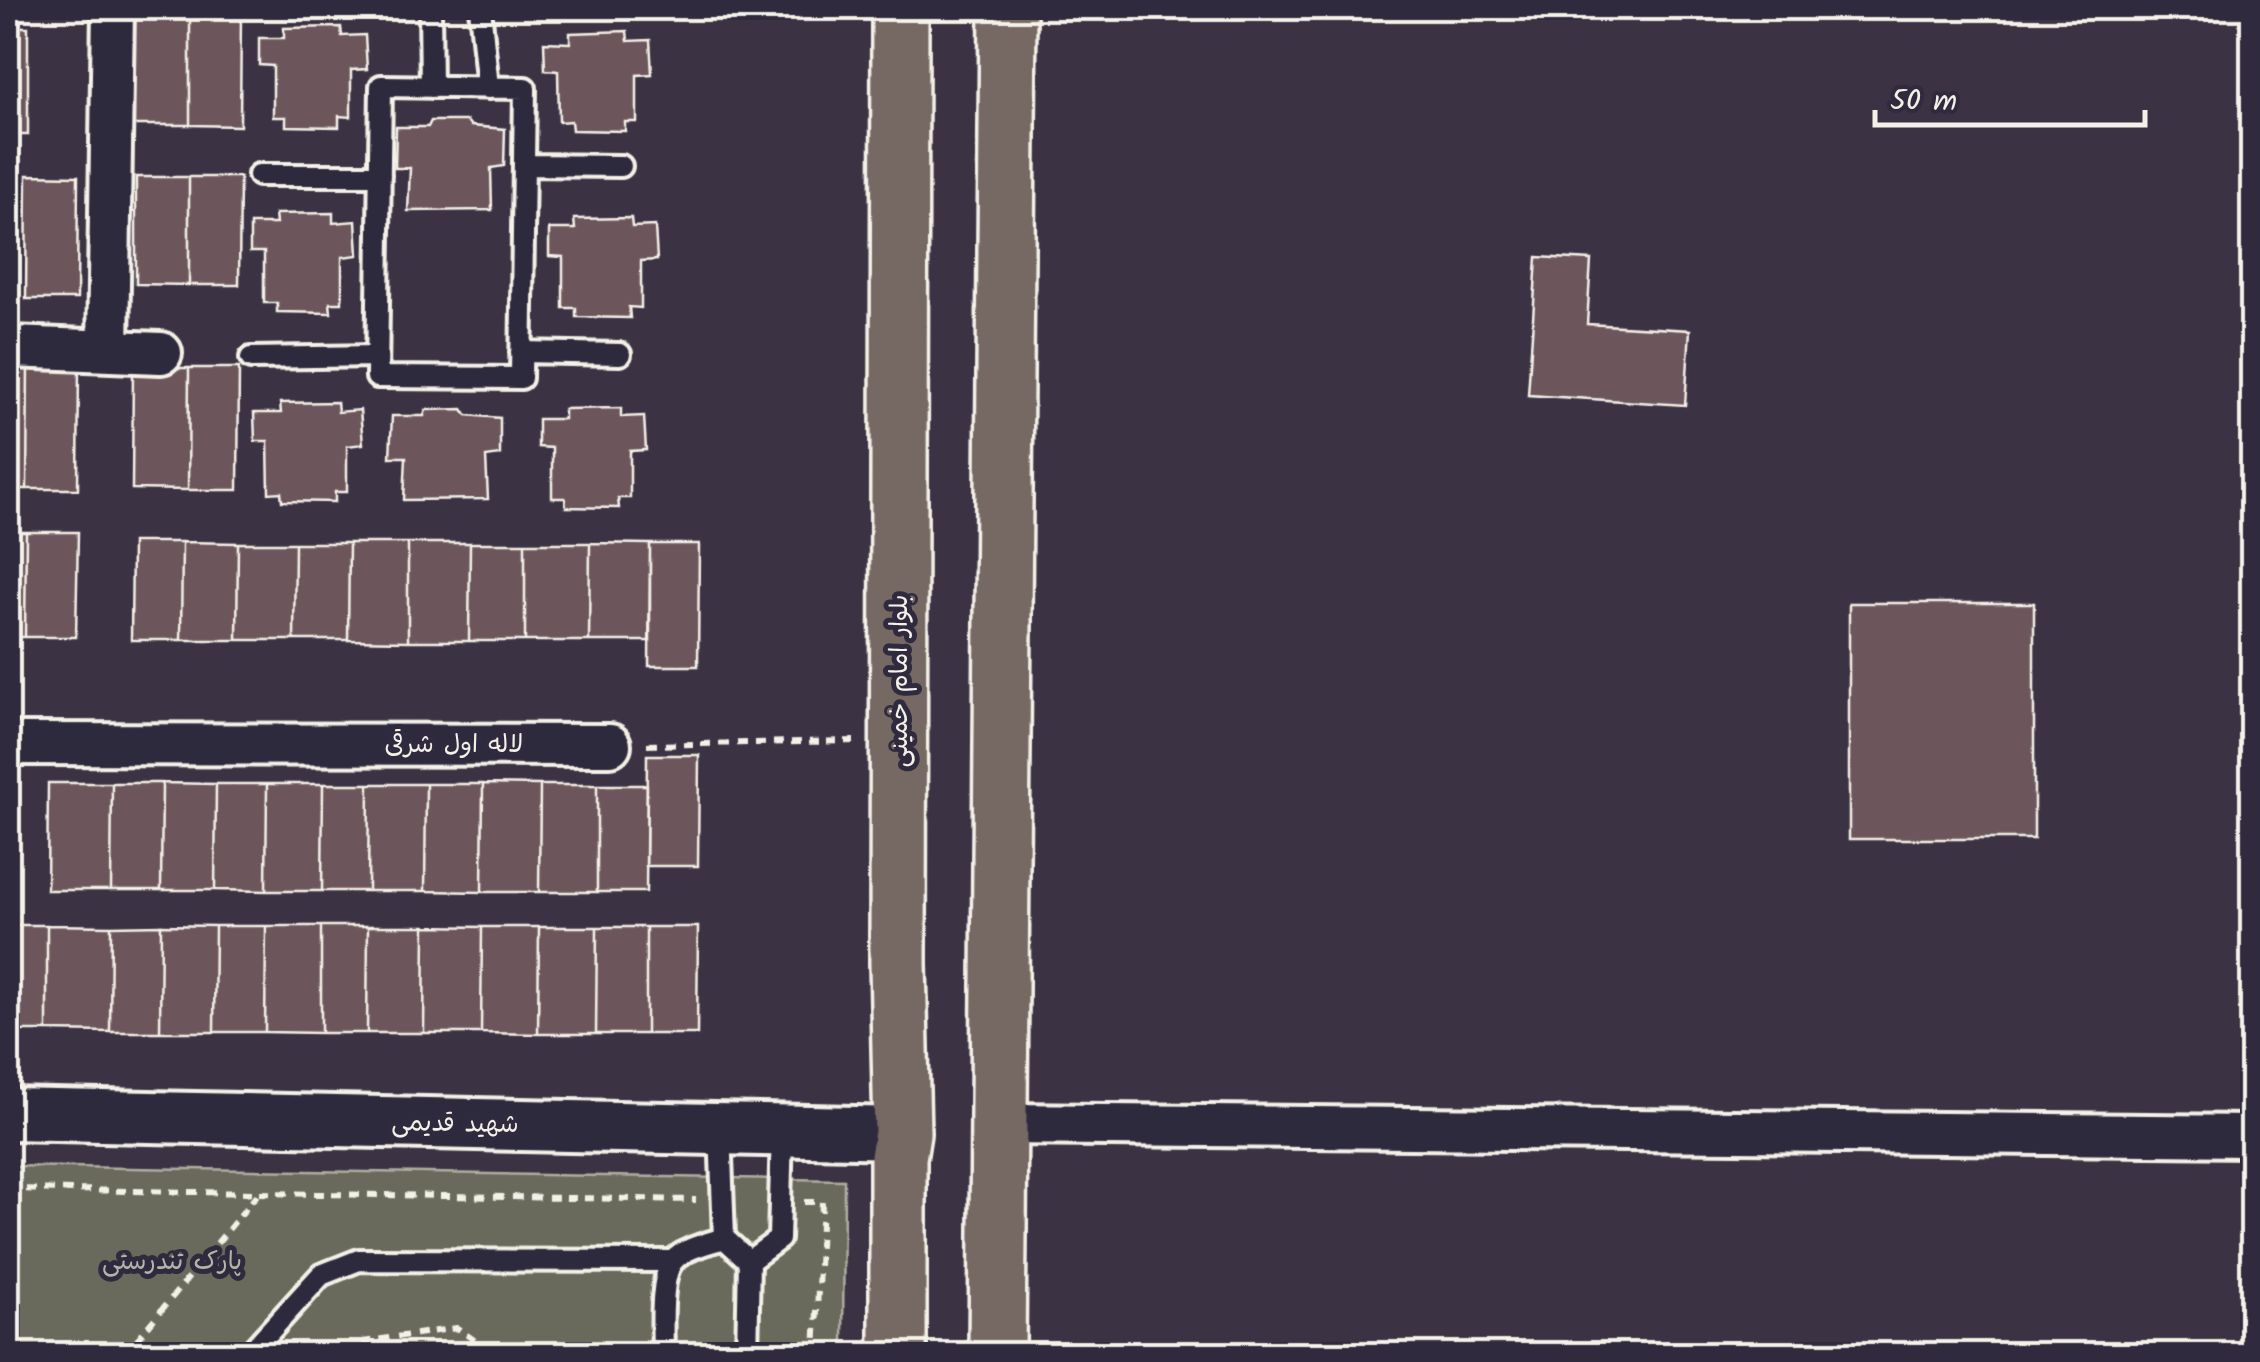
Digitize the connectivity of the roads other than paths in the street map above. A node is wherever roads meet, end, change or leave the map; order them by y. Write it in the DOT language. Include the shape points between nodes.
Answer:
graph roads {
  1 [pos="113,8"];
  2 [pos="430,8"];
  3 [pos="480,8"];
  4 [pos="900,8"];
  5 [pos="1008,8"];
  6 [pos="430,87"];
  7 [pos="488,88"];
  8 [pos="524,165"];
  9 [pos="621,166"];
  10 [pos="259,175"];
  11 [pos="380,175"];
  12 [pos="12,348"];
  13 [pos="108,351"];
  14 [pos="521,352"];
  15 [pos="161,353"];
  16 [pos="620,354"];
  17 [pos="377,356"];
  18 [pos="251,358"];
  19 [pos="8,744"];
  20 [pos="610,745"];
  21 [pos="8,1114"];
  22 [pos="998,1124"];
  23 [pos="720,1129"];
  24 [pos="782,1131"];
  25 [pos="902,1133"];
  26 [pos="2252,1136"];
  27 [pos="724,1238"];
  28 [pos="672,1261"];
  29 [pos="749,1262"];
  30 [pos="249,1354"];
  31 [pos="662,1354"];
  32 [pos="747,1354"];
  33 [pos="898,1354"];
  34 [pos="997,1354"];
  1 -- 13 [label="street"];
  2 -- 6 [label="lane"];
  3 -- 7 [label="lane"];
  4 -- 25 [label="main road, بلوار امام خمینی"];
  5 -- 22 [label="main road"];
  6 -- 7 [label="lane"];
  6 -- 11 [label="lane" via="381,86"];
  7 -- 8 [label="lane" via="524,88"];
  8 -- 9 [label="lane"];
  8 -- 14 [label="lane"];
  10 -- 11 [label="lane"];
  11 -- 17 [label="lane"];
  12 -- 13 [label="street"];
  13 -- 15 [label="street"];
  14 -- 16 [label="lane"];
  14 -- 17 [label="lane" via="521,378 377,377"];
  17 -- 18 [label="lane"];
  19 -- 20 [label="street, لاله اول شرقی"];
  21 -- 23 [label="street, شهید قدیمی"];
  22 -- 26 [label="street"];
  22 -- 34 [label="main road"];
  23 -- 24 [label="street, شهید قدیمی"];
  23 -- 27 [label="lane"];
  24 -- 25 [label="street, شهید قدیمی"];
  24 -- 29 [label="lane" via="779,1240"];
  25 -- 33 [label="main road, بلوار امام خمینی"];
  27 -- 28 [label="lane"];
  27 -- 29 [label="lane"];
  28 -- 30 [label="lane" via="359,1260 321,1275"];
  28 -- 31 [label="lane"];
  29 -- 32 [label="lane"];
}
